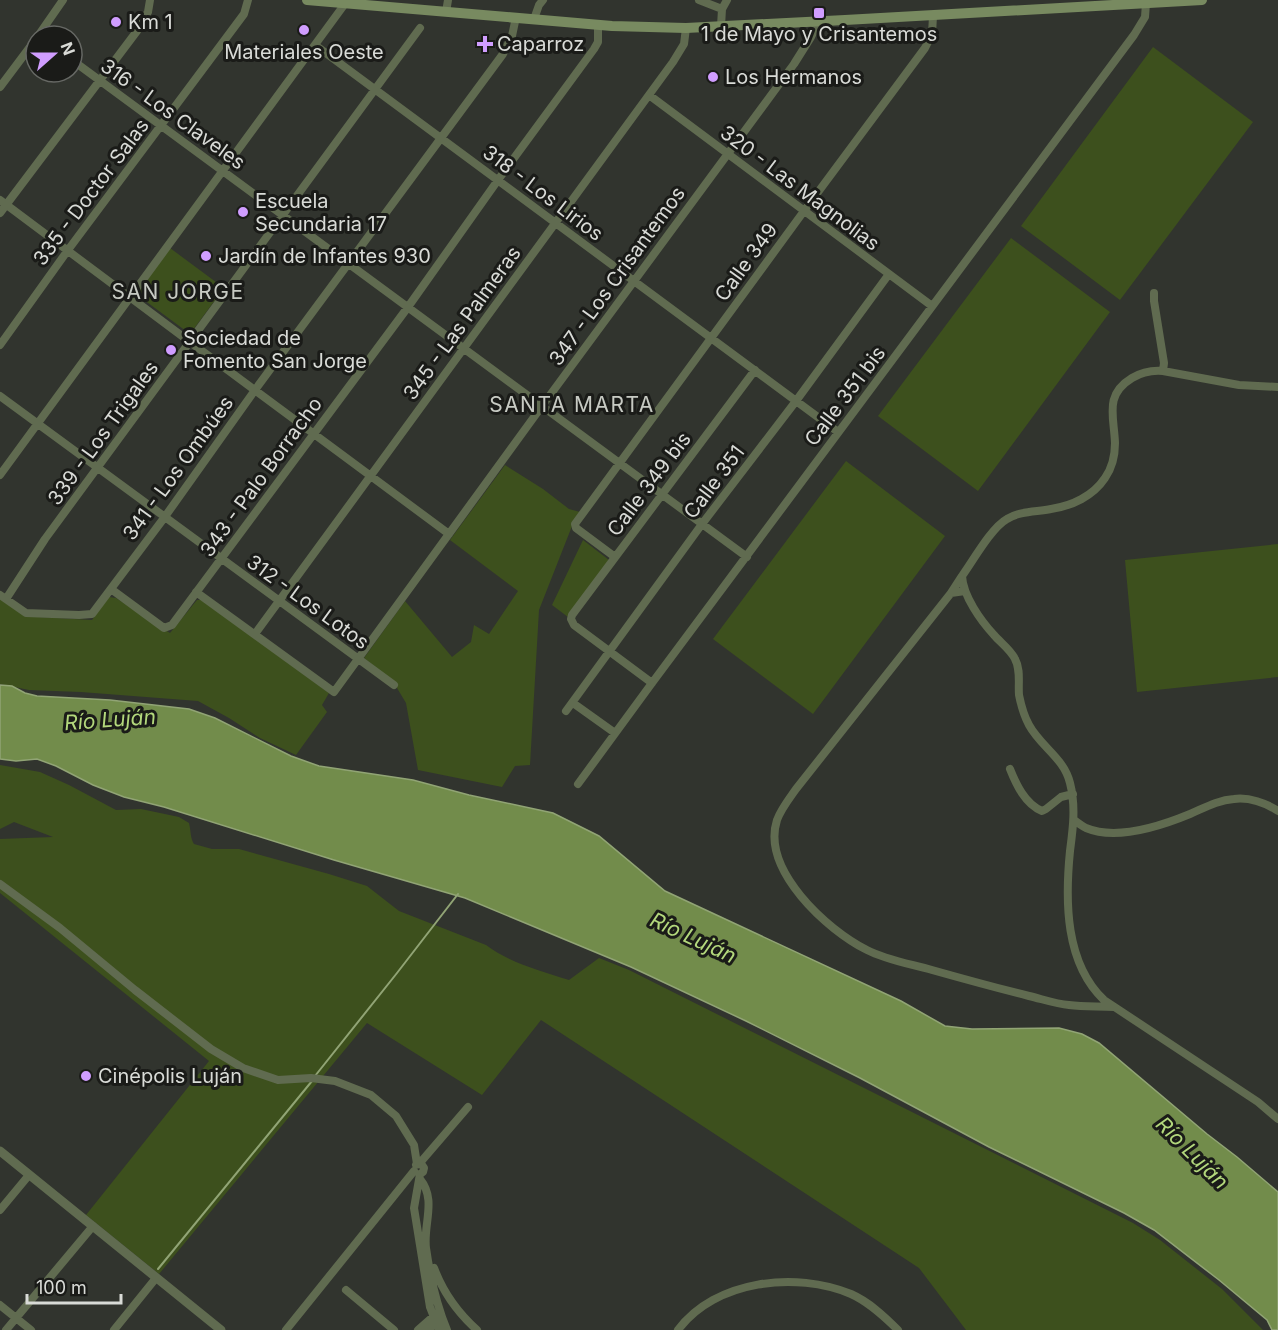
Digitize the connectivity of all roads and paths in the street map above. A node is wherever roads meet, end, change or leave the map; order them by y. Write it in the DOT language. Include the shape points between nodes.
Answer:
graph roads {
  1 [pos="63,0"];
  2 [pos="150,0"];
  3 [pos="248,0"];
  4 [pos="308,0"];
  5 [pos="448,0"];
  6 [pos="543,0"];
  7 [pos="699,0"];
  8 [pos="727,0"];
  9 [pos="1202,0"];
  10 [pos="347,2"];
  11 [pos="1146,3"];
  12 [pos="722,9"];
  13 [pos="446,12"];
  14 [pos="933,16"];
  15 [pos="516,17"];
  16 [pos="534,19"];
  17 [pos="818,22"];
  18 [pos="47,24"];
  19 [pos="598,24"];
  20 [pos="721,26"];
  21 [pos="420,28"];
  22 [pos="686,28"];
  23 [pos="315,45"];
  24 [pos="24,55"];
  25 [pos="84,69"];
  26 [pos="99,80"];
  27 [pos="0,87"];
  28 [pos="376,90"];
  29 [pos="649,95"];
  30 [pos="161,126"];
  31 [pos="441,137"];
  32 [pos="727,154"];
  33 [pos="222,171"];
  34 [pos="498,180"];
  35 [pos="3,202"];
  36 [pos="804,211"];
  37 [pos="0,213"];
  38 [pos="283,215"];
  39 [pos="555,222"];
  40 [pos="68,250"];
  41 [pos="349,264"];
  42 [pos="889,274"];
  43 [pos="634,281"];
  44 [pos="1154,293"];
  45 [pos="130,296"];
  46 [pos="932,306"];
  47 [pos="408,307"];
  48 [pos="711,338"];
  49 [pos="189,342"];
  50 [pos="0,345"];
  51 [pos="464,348"];
  52 [pos="755,370"];
  53 [pos="1162,371"];
  54 [pos="1278,387"];
  55 [pos="255,390"];
  56 [pos="0,396"];
  57 [pos="796,400"];
  58 [pos="542,406"];
  59 [pos="38,423"];
  60 [pos="838,432"];
  61 [pos="314,433"];
  62 [pos="619,463"];
  63 [pos="98,469"];
  64 [pos="0,475"];
  65 [pos="371,475"];
  66 [pos="662,494"];
  67 [pos="164,518"];
  68 [pos="702,524"];
  69 [pos="449,534"];
  70 [pos="747,556"];
  71 [pos="615,557"];
  72 [pos="221,560"];
  73 [pos="962,576"];
  74 [pos="111,589"];
  75 [pos="965,591"];
  76 [pos="196,592"];
  77 [pos="951,593"];
  78 [pos="3,597"];
  79 [pos="279,602"];
  80 [pos="255,633"];
  81 [pos="610,651"];
  82 [pos="358,658"];
  83 [pos="651,683"];
  84 [pos="394,685"];
  85 [pos="573,703"];
  86 [pos="566,711"];
  87 [pos="615,733"];
  88 [pos="1010,769"];
  89 [pos="578,784"];
  90 [pos="1073,794"];
  91 [pos="1278,811"];
  92 [pos="1074,820"];
  93 [pos="0,884"];
  94 [pos="1114,1007"];
  95 [pos="468,1107"];
  96 [pos="1278,1119"];
  97 [pos="0,1151"];
  98 [pos="418,1170"];
  99 [pos="29,1175"];
  100 [pos="0,1210"];
  101 [pos="93,1226"];
  102 [pos="423,1246"];
  103 [pos="156,1278"];
  104 [pos="346,1290"];
  105 [pos="0,1305"];
  106 [pos="16,1318"];
  107 [pos="438,1320"];
  108 [pos="6,1330"];
  109 [pos="31,1330"];
  110 [pos="114,1330"];
  111 [pos="220,1330"];
  112 [pos="286,1330"];
  113 [pos="394,1330"];
  114 [pos="418,1330"];
  115 [pos="427,1330"];
  116 [pos="447,1330"];
  117 [pos="477,1330"];
  118 [pos="678,1330"];
  119 [pos="898,1330"];
  1 -- 18 [label="street"];
  2 -- 26 [label="street" via="144,20"];
  3 -- 30 [label="street, 335 - Doctor Salas" via="244,14"];
  4 -- 10 [label="main road"];
  5 -- 13 [label="street"];
  6 -- 16 [label="street"];
  7 -- 12 [label="street"];
  8 -- 12 [label="street"];
  9 -- 11 [label="main road"];
  10 -- 13 [label="main road"];
  10 -- 23 [label="street"];
  11 -- 14 [label="main road"];
  11 -- 46 [label="street, Calle 351 bis" via="1138,28"];
  12 -- 20 [label="street"];
  13 -- 15 [label="main road"];
  14 -- 17 [label="main road"];
  14 -- 36 [label="street, Calle 349" via="932,34 925,48"];
  15 -- 16 [label="main road"];
  15 -- 31 [label="street, 341 - Los Ombúes" via="507,48"];
  16 -- 19 [label="main road"];
  17 -- 20 [label="main road"];
  17 -- 32 [label="street, 347 - Los Crisantemos" via="794,64"];
  19 -- 22 [label="main road"];
  19 -- 34 [label="street, 343 - Palo Borracho" via="594,49"];
  20 -- 22 [label="main road"];
  21 -- 28 [label="street, 339 - Los Trigales"];
  22 -- 29 [label="street, 345 - Las Palmeras" via="684,44"];
  23 -- 28 [label="street, 318 - Los Lirios"];
  23 -- 33 [label="street"];
  24 -- 27 [label="street"];
  25 -- 26 [label="street, 316 - Los Claveles"];
  26 -- 30 [label="street, 316 - Los Claveles"];
  26 -- 35 [label="street"];
  28 -- 31 [label="street, 318 - Los Lirios"];
  28 -- 38 [label="street, 339 - Los Trigales"];
  29 -- 32 [label="street, 320 - Las Magnolias"];
  29 -- 39 [label="street, 345 - Las Palmeras"];
  30 -- 33 [label="street, 316 - Los Claveles"];
  30 -- 40 [label="street, 335 - Doctor Salas"];
  31 -- 34 [label="street, 318 - Los Lirios"];
  31 -- 41 [label="street, 341 - Los Ombúes"];
  32 -- 36 [label="street, 320 - Las Magnolias"];
  32 -- 43 [label="street, 347 - Los Crisantemos"];
  33 -- 38 [label="street, 316 - Los Claveles"];
  33 -- 45 [label="street"];
  34 -- 39 [label="street, 318 - Los Lirios"];
  34 -- 47 [label="street, 343 - Palo Borracho"];
  35 -- 37 [label="street"];
  35 -- 40 [label="street"];
  36 -- 42 [label="street, 320 - Las Magnolias"];
  36 -- 48 [label="street, Calle 349"];
  38 -- 41 [label="street, 316 - Los Claveles"];
  38 -- 49 [label="street, 339 - Los Trigales"];
  39 -- 43 [label="street, 318 - Los Lirios"];
  39 -- 51 [label="street, 345 - Las Palmeras"];
  40 -- 45 [label="street"];
  40 -- 50 [label="street, 335 - Doctor Salas"];
  41 -- 47 [label="street, 316 - Los Claveles"];
  41 -- 55 [label="street, 341 - Los Ombúes"];
  42 -- 46 [label="street, 320 - Las Magnolias"];
  42 -- 57 [label="street, Calle 351"];
  43 -- 48 [label="street, 318 - Los Lirios"];
  43 -- 58 [label="street, 347 - Los Crisantemos"];
  44 -- 53 [label="street"];
  45 -- 49 [label="street"];
  45 -- 59 [label="street"];
  46 -- 60 [label="street, Calle 351 bis"];
  47 -- 51 [label="street, 316 - Los Claveles"];
  47 -- 61 [label="street, 343 - Palo Borracho"];
  48 -- 52 [label="street, 318 - Los Lirios"];
  48 -- 62 [label="street, Calle 349"];
  49 -- 55 [label="street"];
  49 -- 63 [label="street, 339 - Los Trigales"];
  51 -- 58 [label="street, 316 - Los Claveles"];
  51 -- 65 [label="street, 345 - Las Palmeras"];
  52 -- 57 [label="street, 318 - Los Lirios"];
  52 -- 66 [label="street, Calle 349 bis"];
  53 -- 54 [label="street"];
  53 -- 73 [label="street" via="1137,375 1117,391 1112,413 1114,456 1097,487 1072,504 1020,513 1004,520"];
  55 -- 61 [label="street"];
  55 -- 67 [label="street, 341 - Los Ombúes"];
  56 -- 59 [label="street, 312 - Los Lotos"];
  57 -- 60 [label="street, 318 - Los Lirios"];
  57 -- 68 [label="street, Calle 351"];
  58 -- 62 [label="street, 316 - Los Claveles"];
  58 -- 69 [label="street, 347 - Los Crisantemos"];
  59 -- 63 [label="street, 312 - Los Lotos"];
  59 -- 64 [label="street"];
  60 -- 70 [label="street, Calle 351 bis"];
  61 -- 65 [label="street"];
  61 -- 72 [label="street, 343 - Palo Borracho"];
  62 -- 66 [label="street, 316 - Los Claveles"];
  62 -- 71 [label="street, Calle 349" via="575,524"];
  63 -- 67 [label="street, 312 - Los Lotos"];
  63 -- 78 [label="street, 339 - Los Trigales"];
  65 -- 69 [label="street"];
  65 -- 79 [label="street, 345 - Las Palmeras"];
  66 -- 68 [label="street, 316 - Los Claveles"];
  66 -- 71 [label="street, Calle 349 bis"];
  67 -- 72 [label="street, 312 - Los Lotos"];
  67 -- 74 [label="street, 341 - Los Ombúes"];
  68 -- 70 [label="street, 316 - Los Claveles"];
  68 -- 81 [label="street, Calle 351"];
  69 -- 82 [label="street, 347 - Los Crisantemos"];
  70 -- 83 [label="street, Calle 351 bis"];
  71 -- 81 [label="street, Calle 349 bis" via="571,619"];
  72 -- 76 [label="street, 343 - Palo Borracho"];
  72 -- 79 [label="street, 312 - Los Lotos"];
  73 -- 75 [label="street"];
  73 -- 77 [label="street"];
  74 -- 76 [label="street, 343 - Palo Borracho" via="164,628 172,625"];
  74 -- 78 [label="street, 341 - Los Ombúes" via="92,614 79,615 26,613"];
  75 -- 77 [label="street"];
  75 -- 90 [label="street" via="988,629 1017,661 1019,694 1029,724 1066,770"];
  76 -- 80 [label="street"];
  77 -- 94 [label="street" via="783,808 775,836 783,870 812,909 868,951 1068,1005"];
  79 -- 80 [label="street, 345 - Las Palmeras"];
  79 -- 82 [label="street, 312 - Los Lotos"];
  80 -- 82 [label="street, 347 - Los Crisantemos" via="334,692"];
  81 -- 83 [label="street"];
  81 -- 85 [label="street, Calle 351"];
  82 -- 84 [label="street, 312 - Los Lotos"];
  83 -- 87 [label="street, Calle 351 bis"];
  85 -- 86 [label="street, Calle 351"];
  85 -- 87 [label="street"];
  87 -- 89 [label="street, Calle 351 bis"];
  88 -- 90 [label="street" via="1026,798 1042,811 1056,799"];
  90 -- 92 [label="street"];
  91 -- 92 [label="street" via="1260,802 1233,799 1145,829 1116,833 1086,828"];
  92 -- 94 [label="street" via="1068,903 1073,943 1086,978 1095,992"];
  93 -- 98 [label="street" via="219,1054 243,1068 278,1080 335,1081 371,1095 396,1116 414,1144"];
  94 -- 96 [label="street"];
  95 -- 98 [label="street"];
  97 -- 99 [label="street"];
  98 -- 102 [label="street" via="414,1208"];
  98 -- 102 [label="street" via="429,1202"];
  98 -- 112 [label="street"];
  99 -- 100 [label="street"];
  99 -- 101 [label="street"];
  101 -- 103 [label="street"];
  101 -- 106 [label="street"];
  102 -- 107 [label="street"];
  102 -- 117 [label="street" via="453,1304"];
  103 -- 110 [label="street"];
  103 -- 111 [label="street"];
  104 -- 113 [label="street"];
  105 -- 106 [label="street"];
  106 -- 108 [label="street"];
  106 -- 109 [label="street"];
  107 -- 114 [label="street"];
  107 -- 115 [label="street"];
  107 -- 116 [label="street"];
  118 -- 119 [label="street" via="693,1313 719,1298 751,1286 791,1282 853,1295"];
}
